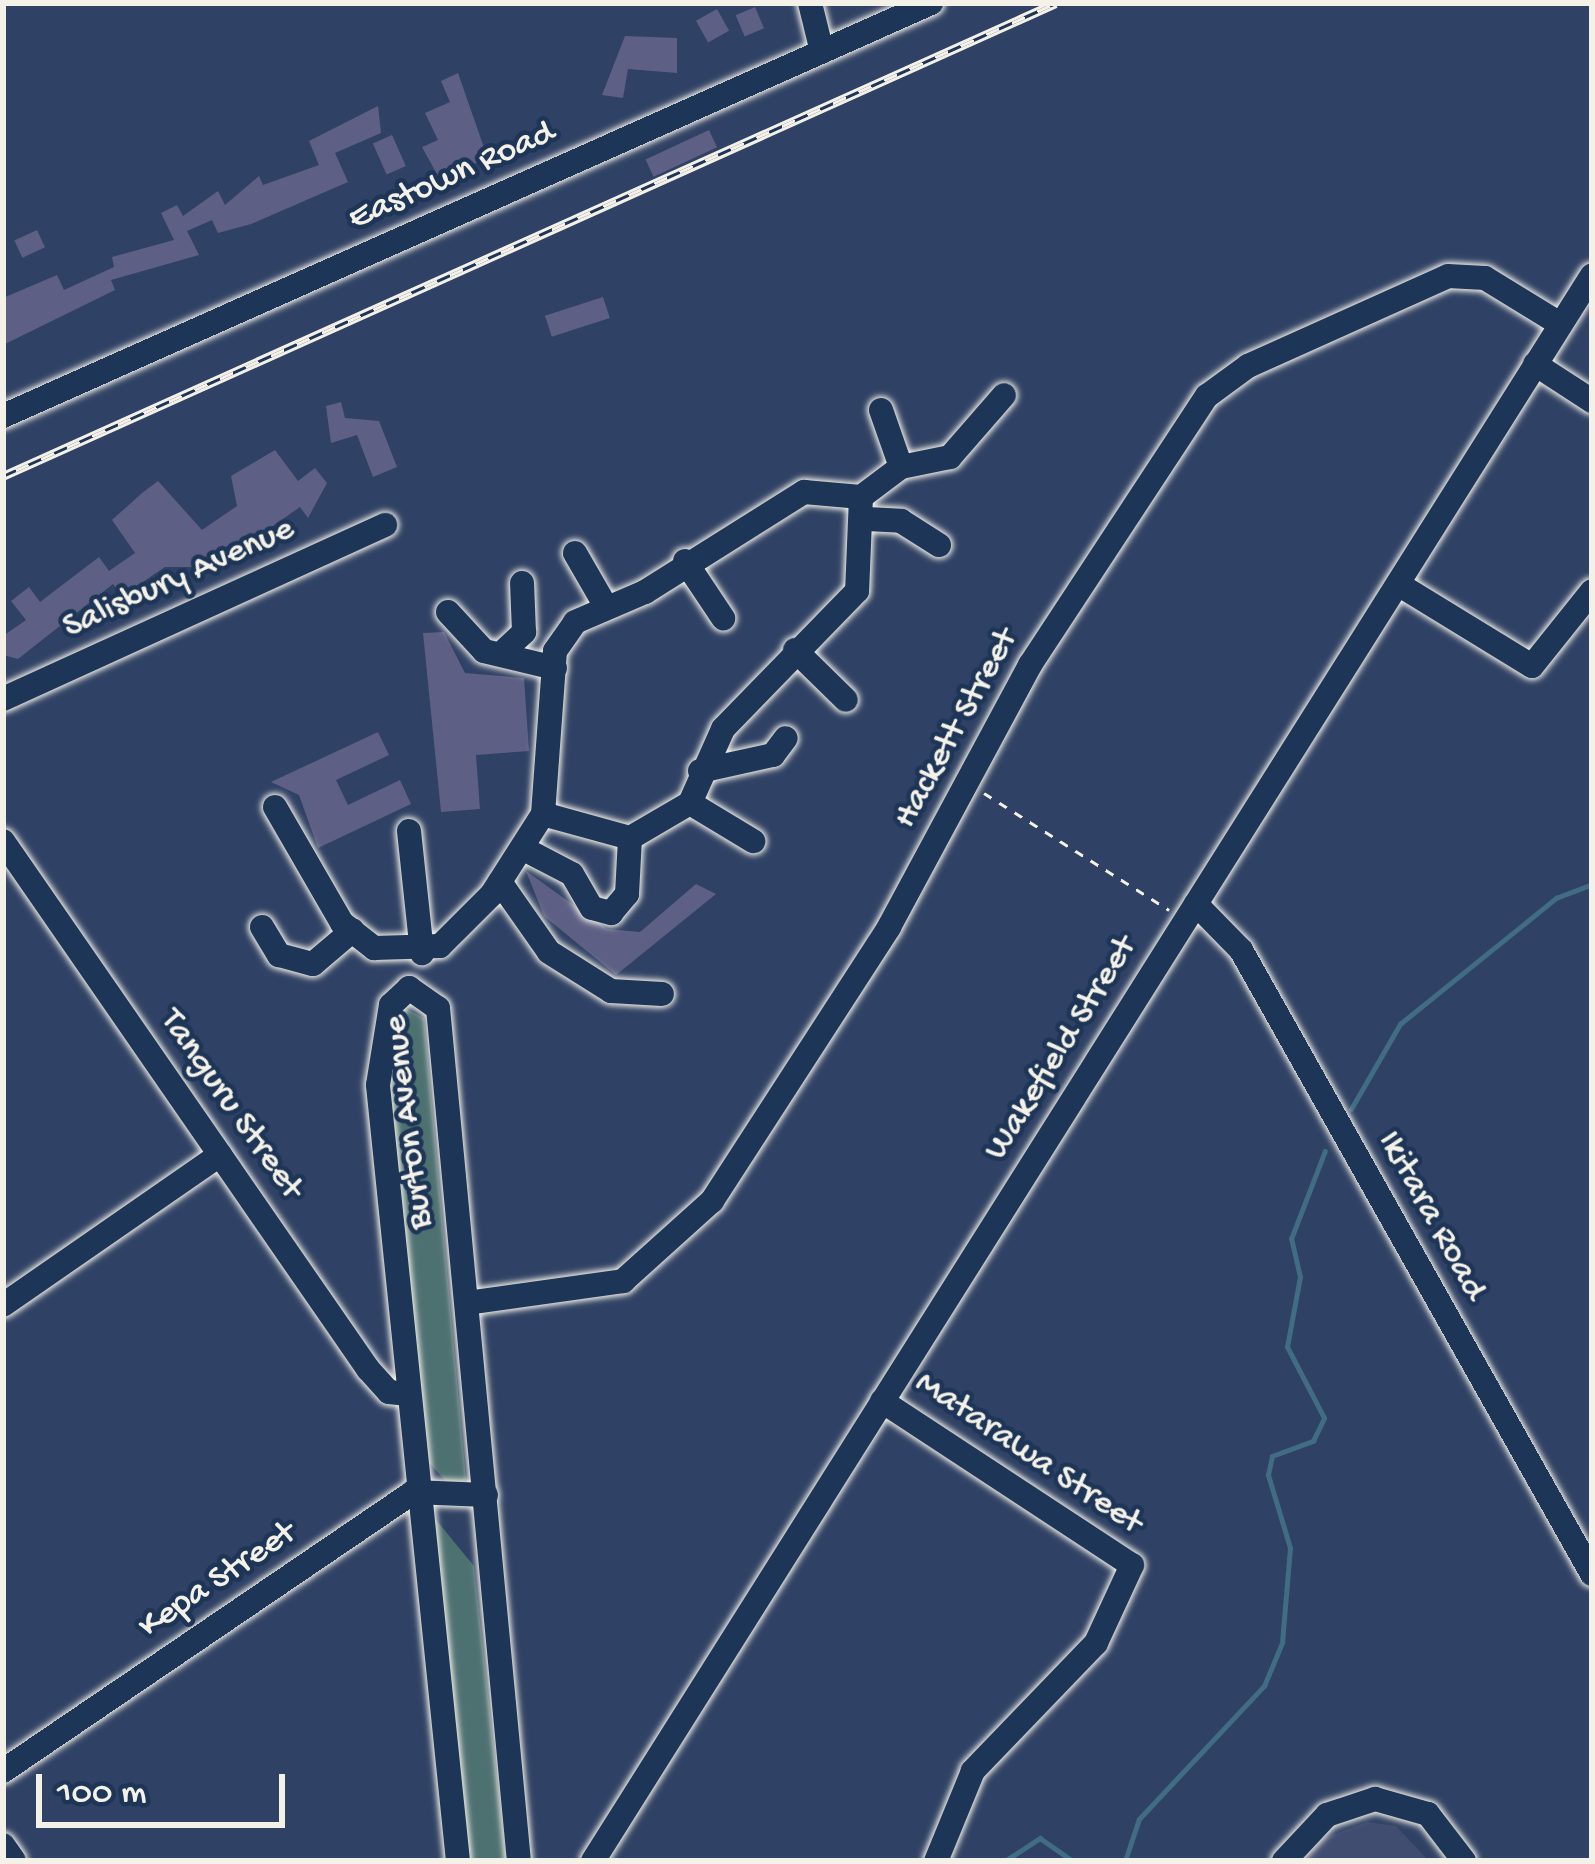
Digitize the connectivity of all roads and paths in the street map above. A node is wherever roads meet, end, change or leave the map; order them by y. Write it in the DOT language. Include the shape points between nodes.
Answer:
graph roads {
  1 [pos="810,3"];
  2 [pos="931,3"];
  3 [pos="822,52"];
  4 [pos="1592,275"];
  5 [pos="1561,325"];
  6 [pos="1535,364"];
  7 [pos="1004,395"];
  8 [pos="1592,401"];
  9 [pos="881,410"];
  10 [pos="3,416"];
  11 [pos="901,467"];
  12 [pos="864,508"];
  13 [pos="386,525"];
  14 [pos="939,545"];
  15 [pos="575,553"];
  16 [pos="685,561"];
  17 [pos="522,583"];
  18 [pos="1398,584"];
  19 [pos="1592,591"];
  20 [pos="605,605"];
  21 [pos="448,612"];
  22 [pos="723,618"];
  23 [pos="506,649"];
  24 [pos="795,650"];
  25 [pos="555,668"];
  26 [pos="3,699"];
  27 [pos="846,700"];
  28 [pos="786,738"];
  29 [pos="700,771"];
  30 [pos="967,782"];
  31 [pos="690,803"];
  32 [pos="274,806"];
  33 [pos="543,814"];
  34 [pos="410,832"];
  35 [pos="629,838"];
  36 [pos="3,841"];
  37 [pos="753,841"];
  38 [pos="522,848"];
  39 [pos="500,882"];
  40 [pos="1191,912"];
  41 [pos="262,927"];
  42 [pos="353,930"];
  43 [pos="410,951"];
  44 [pos="410,988"];
  45 [pos="662,994"];
  46 [pos="220,1155"];
  47 [pos="467,1303"];
  48 [pos="3,1305"];
  49 [pos="408,1394"];
  50 [pos="882,1401"];
  51 [pos="422,1490"];
  52 [pos="485,1495"];
  53 [pos="1592,1574"];
  54 [pos="3,1771"];
  55 [pos="3,1845"];
  56 [pos="14,1861"];
  57 [pos="458,1861"];
  58 [pos="519,1861"];
  59 [pos="593,1861"];
  60 [pos="935,1861"];
  61 [pos="1284,1861"];
  62 [pos="1464,1861"];
  1 -- 3 [label="street"];
  2 -- 3 [label="street, Eastown Road"];
  3 -- 10 [label="street, Eastown Road"];
  4 -- 5 [label="street, Wakefield Street"];
  5 -- 6 [label="street, Wakefield Street"];
  5 -- 30 [label="street, Hackett Street" via="1485,278 1448,276 1226,380 1175,434"];
  6 -- 8 [label="street"];
  6 -- 18 [label="street, Wakefield Street"];
  7 -- 11 [label="street" via="950,458"];
  9 -- 11 [label="street"];
  11 -- 12 [label="street"];
  12 -- 14 [label="street"];
  12 -- 16 [label="street" via="804,491"];
  12 -- 24 [label="street" via="857,591"];
  13 -- 26 [label="street, Salisbury Avenue"];
  15 -- 20 [label="street"];
  16 -- 20 [label="street"];
  16 -- 22 [label="street"];
  17 -- 23 [label="street" via="524,632"];
  18 -- 19 [label="street" via="1532,666"];
  18 -- 40 [label="street, Wakefield Street"];
  20 -- 25 [label="street" via="574,622"];
  21 -- 23 [label="street" via="484,651"];
  23 -- 25 [label="street"];
  24 -- 27 [label="street"];
  24 -- 29 [label="street"];
  25 -- 33 [label="street"];
  28 -- 29 [label="street" via="773,755"];
  29 -- 31 [label="street"];
  30 -- 40 [label="path"];
  30 -- 47 [label="street, Hackett Street" via="890,927 697,1218 610,1286"];
  31 -- 35 [label="street"];
  31 -- 37 [label="street"];
  32 -- 42 [label="street"];
  33 -- 35 [label="street"];
  33 -- 38 [label="street"];
  34 -- 43 [label="street"];
  35 -- 38 [label="street" via="627,894 610,913 592,908 572,874"];
  36 -- 46 [label="street, Tanguru Street"];
  38 -- 39 [label="street"];
  39 -- 43 [label="street"];
  39 -- 45 [label="street" via="549,952 611,991"];
  40 -- 50 [label="street, Wakefield Street"];
  40 -- 53 [label="street, Ikitara Road" via="1240,950"];
  41 -- 42 [label="street" via="279,955 314,964"];
  42 -- 43 [label="street"];
  43 -- 44 [label="street"];
  44 -- 47 [label="street, Burton Avenue" via="438,1008"];
  44 -- 49 [label="street, Burton Avenue" via="391,1005 376,1060"];
  46 -- 48 [label="street"];
  46 -- 49 [label="street, Tanguru Street" via="376,1380"];
  47 -- 52 [label="street, Burton Avenue"];
  49 -- 51 [label="street, Burton Avenue"];
  50 -- 59 [label="street, Wakefield Street"];
  50 -- 60 [label="street, Matarawa Street" via="1132,1565 1096,1642 966,1781"];
  51 -- 52 [label="street"];
  51 -- 54 [label="street, Kepa Street"];
  51 -- 57 [label="street, Burton Avenue"];
  52 -- 58 [label="street, Burton Avenue"];
  55 -- 56 [label="street"];
  61 -- 62 [label="street" via="1327,1815 1375,1798 1428,1814"];
}
